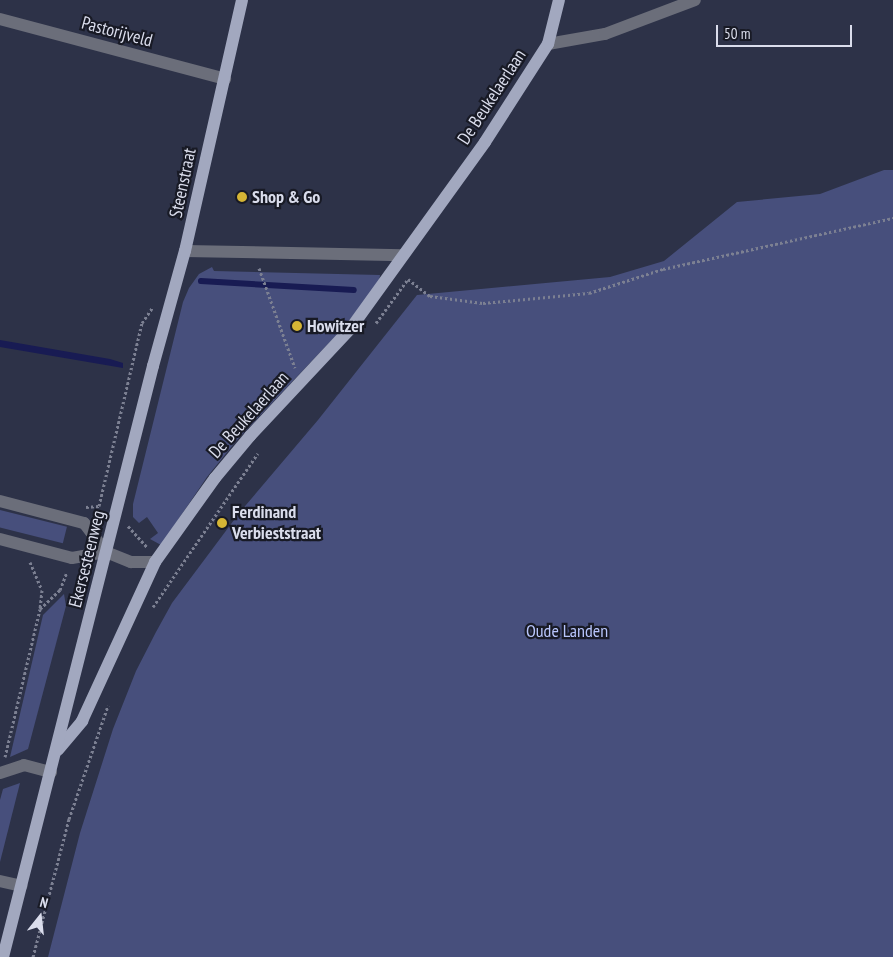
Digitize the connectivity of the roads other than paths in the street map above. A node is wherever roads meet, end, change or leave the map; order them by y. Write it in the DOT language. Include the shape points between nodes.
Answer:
graph roads {
  1 [pos="242,0"];
  2 [pos="559,0"];
  3 [pos="695,0"];
  4 [pos="0,19"];
  5 [pos="548,44"];
  6 [pos="225,78"];
  7 [pos="186,251"];
  8 [pos="404,255"];
  9 [pos="152,372"];
  10 [pos="0,502"];
  11 [pos="0,539"];
  12 [pos="106,552"];
  13 [pos="156,561"];
  14 [pos="55,754"];
  15 [pos="50,772"];
  16 [pos="0,773"];
  17 [pos="0,881"];
  18 [pos="21,886"];
  19 [pos="3,957"];
  1 -- 6 [label="main road, Steenstraat"];
  2 -- 5 [label="main road, De Beukelaerlaan"];
  3 -- 5 [label="street" via="605,34"];
  4 -- 6 [label="street, Pastorijveld"];
  5 -- 8 [label="main road, De Beukelaerlaan" via="485,142"];
  6 -- 7 [label="main road, Steenstraat"];
  7 -- 8 [label="street"];
  7 -- 9 [label="main road, Steenstraat"];
  8 -- 13 [label="main road, De Beukelaerlaan" via="351,328 215,478"];
  9 -- 12 [label="main road, Ekersesteenweg"];
  10 -- 12 [label="street" via="84,523"];
  11 -- 12 [label="street" via="72,558"];
  12 -- 13 [label="street" via="131,562"];
  12 -- 14 [label="main road, Ekersesteenweg"];
  13 -- 14 [label="main road, Ekersesteenweg" via="82,721"];
  14 -- 15 [label="main road, Ekersesteenweg"];
  15 -- 16 [label="street" via="24,766"];
  15 -- 18 [label="main road, Ekersesteenweg"];
  17 -- 18 [label="street"];
  18 -- 19 [label="main road, Ekersesteenweg"];
}
